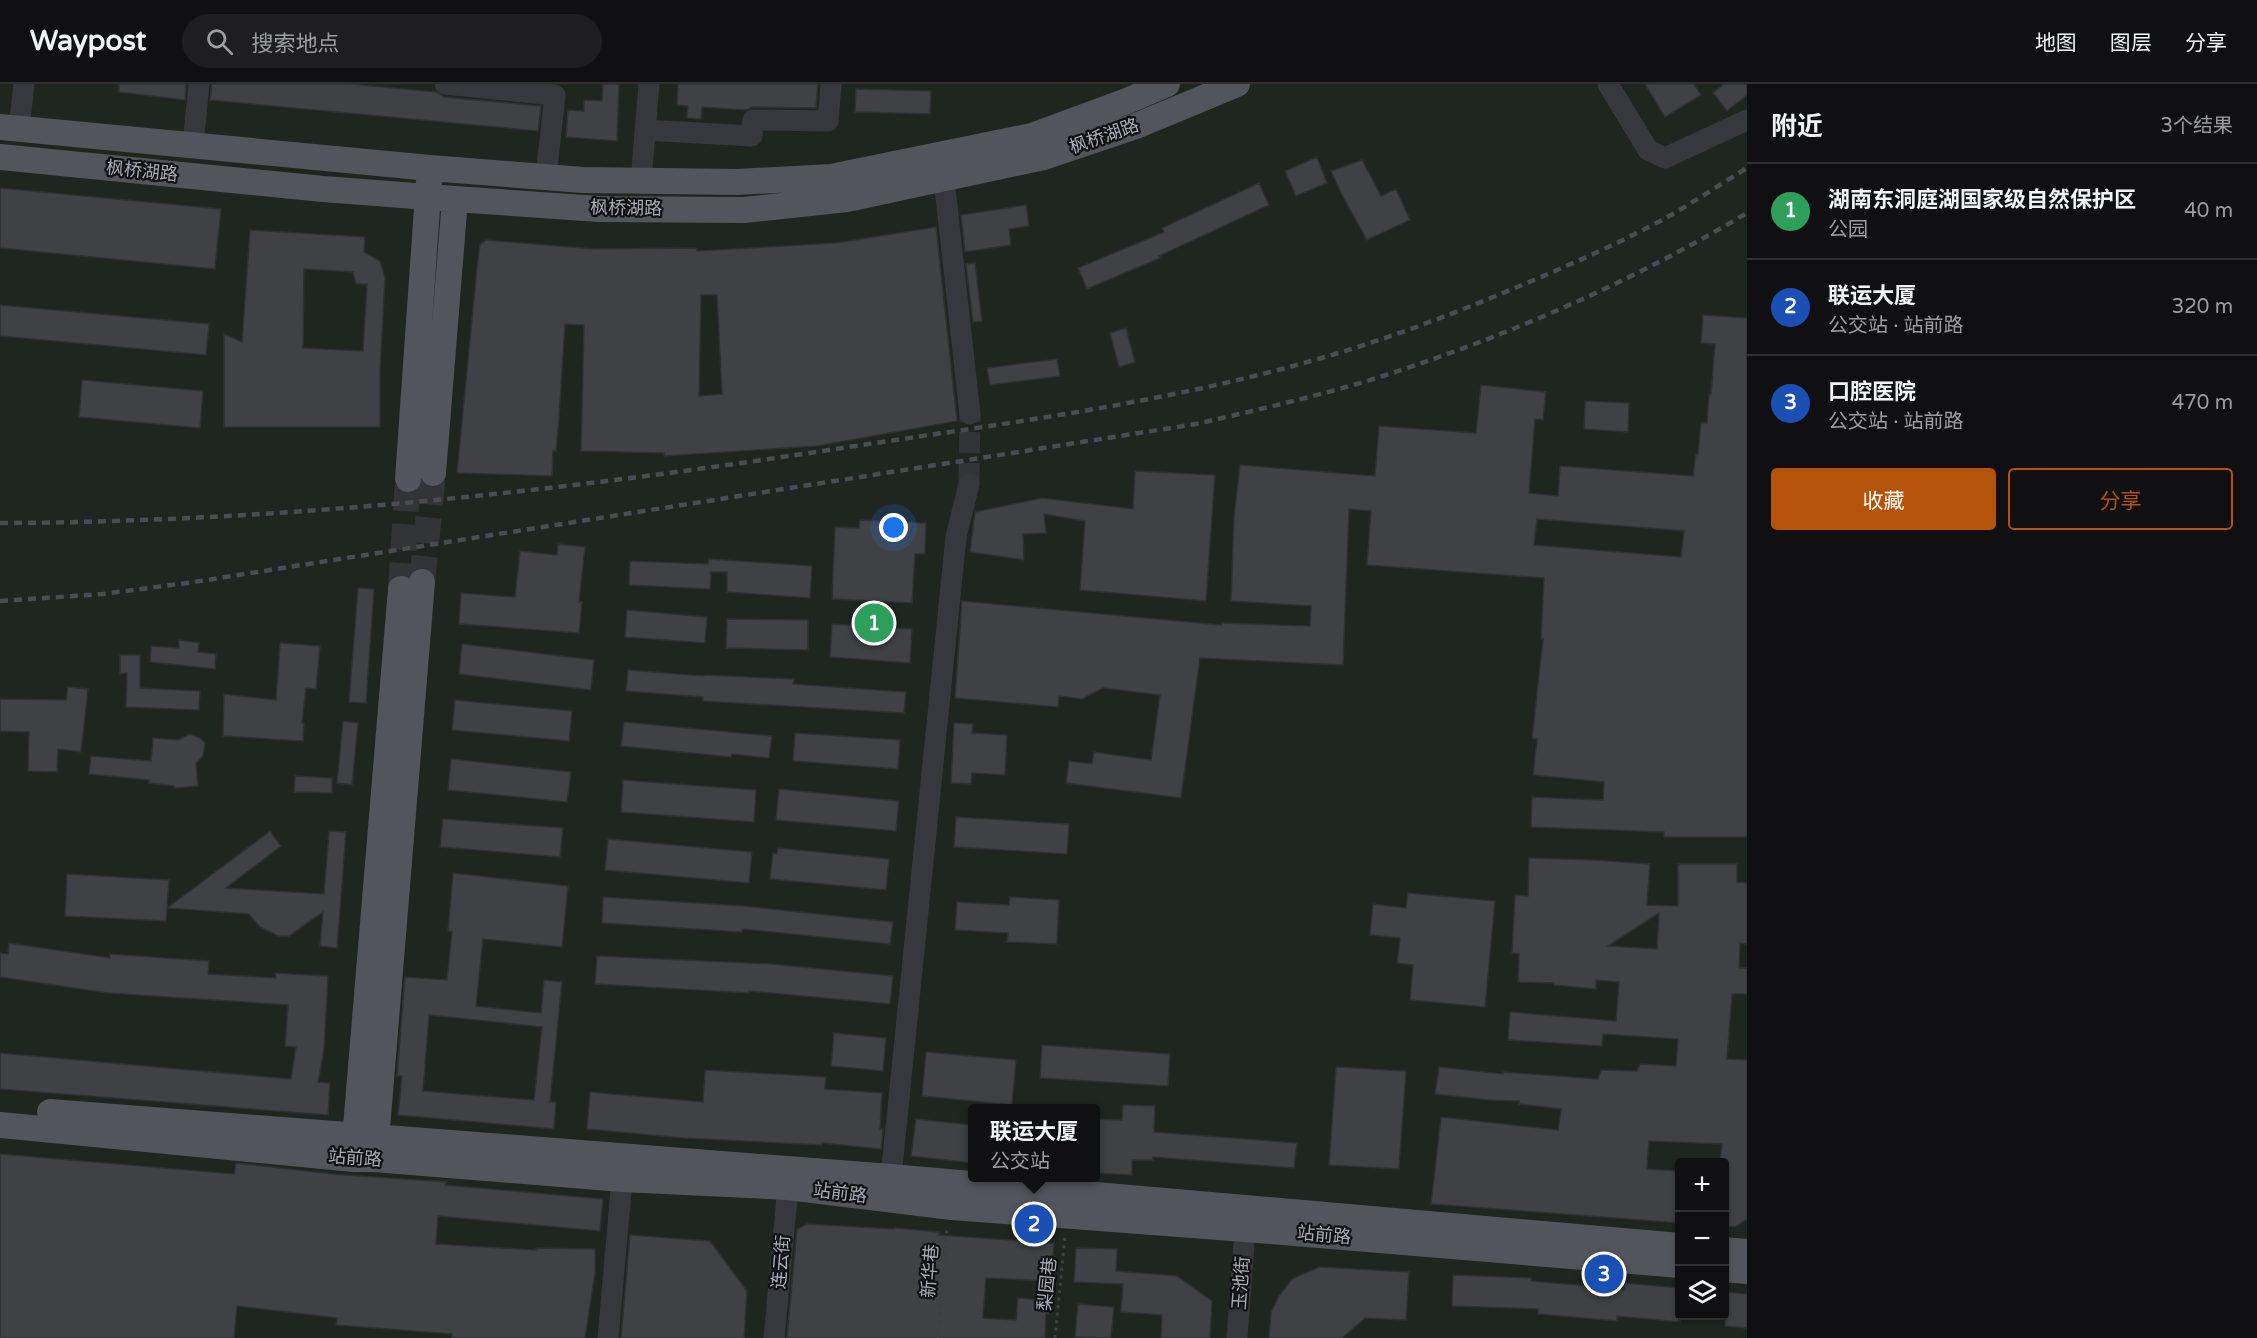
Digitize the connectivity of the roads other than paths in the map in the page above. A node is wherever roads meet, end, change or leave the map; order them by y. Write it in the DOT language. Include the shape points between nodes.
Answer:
graph roads {
  1 [pos="24,84"];
  2 [pos="199,84"];
  3 [pos="445,84"];
  4 [pos="649,84"];
  5 [pos="831,84"];
  6 [pos="1167,84"];
  7 [pos="1237,84"];
  8 [pos="1608,84"];
  9 [pos="555,90"];
  10 [pos="1747,120"];
  11 [pos="10,128"];
  12 [pos="645,130"];
  13 [pos="193,146"];
  14 [pos="0,157"];
  15 [pos="430,168"];
  16 [pos="546,177"];
  17 [pos="944,179"];
  18 [pos="641,181"];
  19 [pos="428,197"];
  20 [pos="455,200"];
  21 [pos="970,414"];
  22 [pos="969,484"];
  23 [pos="411,585"];
  24 [pos="0,1108"];
  25 [pos="0,1125"];
  26 [pos="365,1147"];
  27 [pos="891,1177"];
  28 [pos="622,1179"];
  29 [pos="788,1186"];
  30 [pos="1245,1229"];
  31 [pos="1675,1246"];
  32 [pos="1729,1250"];
  33 [pos="1747,1252"];
  34 [pos="1675,1265"];
  35 [pos="1729,1269"];
  36 [pos="1747,1271"];
  37 [pos="608,1338"];
  38 [pos="774,1338"];
  39 [pos="1237,1338"];
  1 -- 11 [label="street"];
  2 -- 13 [label="street"];
  3 -- 9 [label="street"];
  4 -- 12 [label="street"];
  5 -- 12 [label="street" via="828,121 753,120 752,136"];
  6 -- 18 [label="main road, 枫桥湖路" via="1032,136 831,177 737,182"];
  7 -- 17 [label="main road, 枫桥湖路" via="1136,126 1044,157"];
  8 -- 10 [label="street" via="1648,150 1665,158"];
  9 -- 16 [label="street"];
  11 -- 13 [label="main road, 枫桥湖路"];
  12 -- 18 [label="street"];
  13 -- 15 [label="main road, 枫桥湖路"];
  14 -- 19 [label="main road, 枫桥湖路"];
  15 -- 16 [label="main road, 枫桥湖路"];
  15 -- 19 [label="main road"];
  16 -- 18 [label="main road, 枫桥湖路"];
  17 -- 20 [label="main road, 枫桥湖路" via="847,198 744,210 599,209"];
  17 -- 21 [label="street"];
  19 -- 20 [label="main road, 枫桥湖路"];
  19 -- 20 [label="main road" via="421,476"];
  22 -- 27 [label="street" via="956,537"];
  23 -- 26 [label="main road"];
  24 -- 26 [label="main road, 站前路"];
  25 -- 26 [label="main road, 站前路"];
  26 -- 27 [label="main road, 站前路"];
  26 -- 28 [label="main road, 站前路"];
  27 -- 31 [label="main road, 站前路"];
  28 -- 29 [label="main road, 站前路"];
  28 -- 37 [label="street"];
  29 -- 30 [label="main road, 站前路" via="952,1207"];
  29 -- 38 [label="street, 连云街"];
  30 -- 34 [label="main road, 站前路"];
  30 -- 39 [label="street, 玉池街"];
  32 -- 33 [label="main road"];
  35 -- 36 [label="main road"];
}
